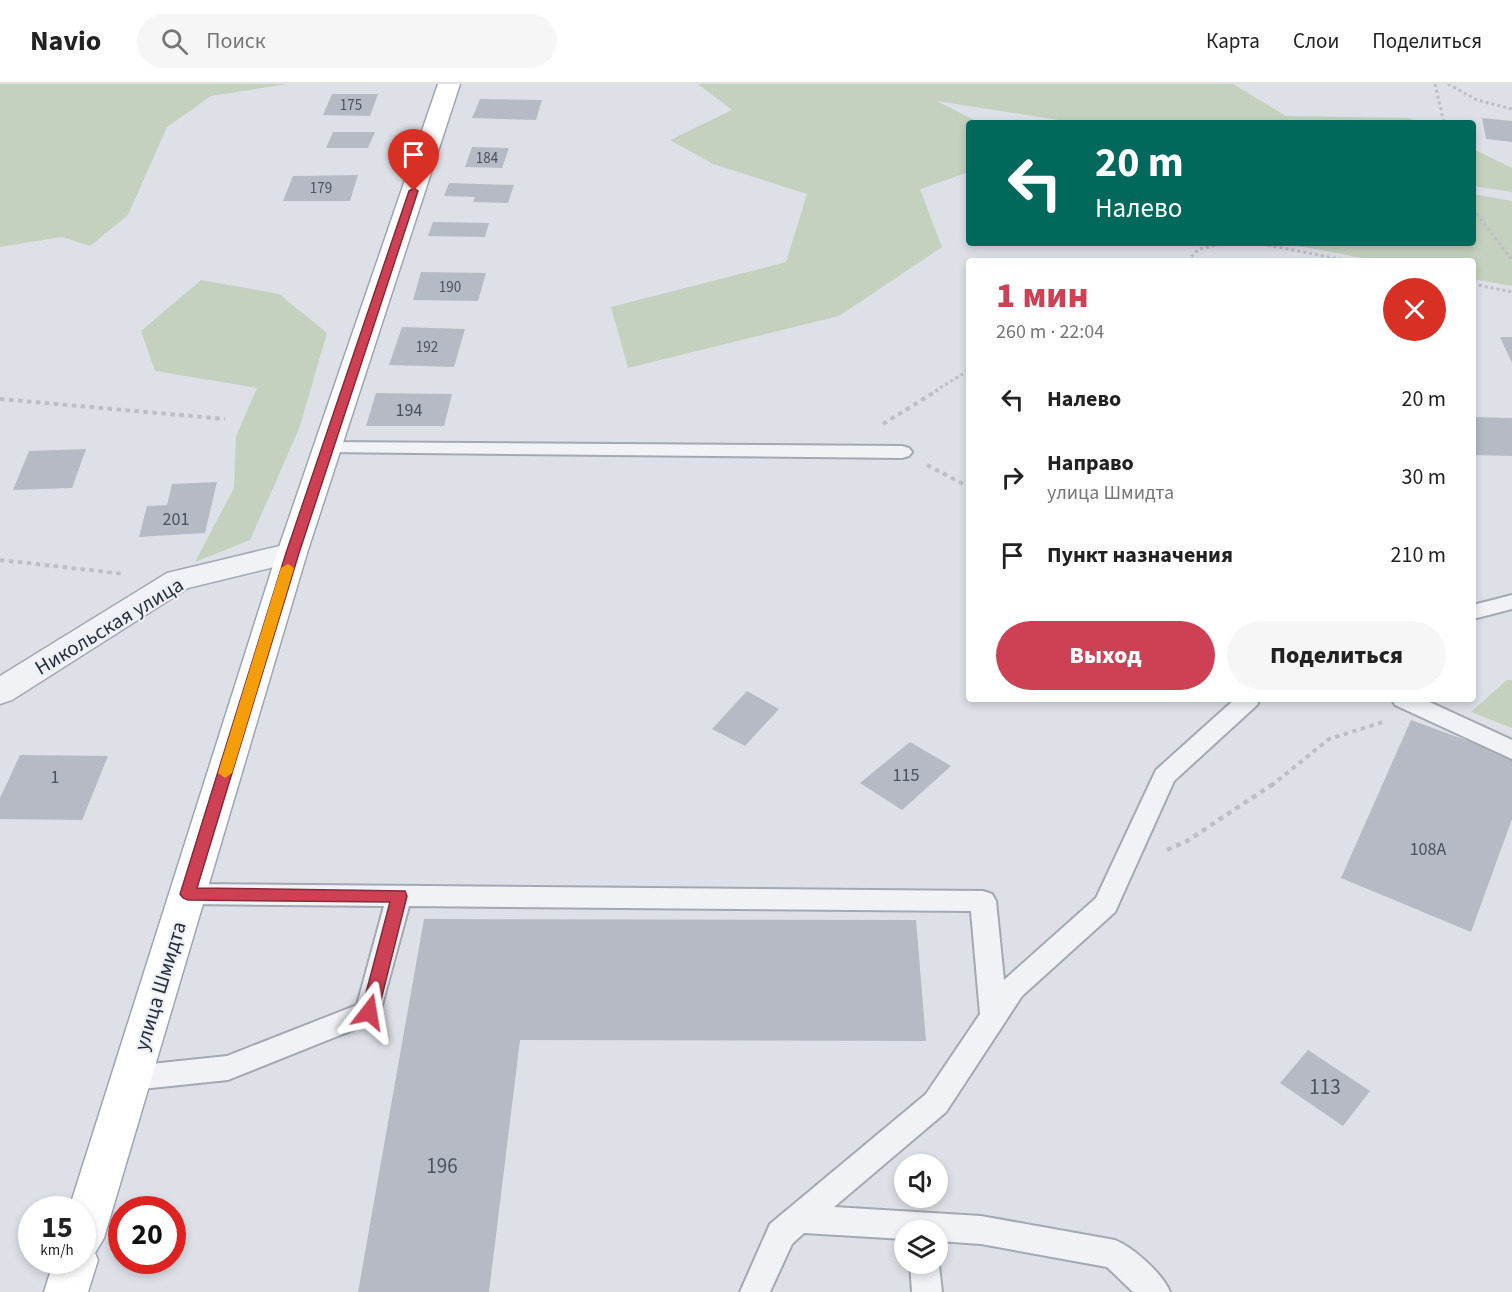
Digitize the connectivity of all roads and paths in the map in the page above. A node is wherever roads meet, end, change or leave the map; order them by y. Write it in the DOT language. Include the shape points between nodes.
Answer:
graph roads {
  1 [pos="450,84"];
  2 [pos="1435,84"];
  3 [pos="1448,84"];
  4 [pos="1512,109"];
  5 [pos="1443,120"];
  6 [pos="1476,213"];
  7 [pos="1212,246"];
  8 [pos="1272,246"];
  9 [pos="1190,258"];
  10 [pos="1334,258"];
  11 [pos="1512,260"];
  12 [pos="1476,285"];
  13 [pos="1512,292"];
  14 [pos="966,372"];
  15 [pos="0,399"];
  16 [pos="225,419"];
  17 [pos="328,448"];
  18 [pos="836,452"];
  19 [pos="902,452"];
  20 [pos="966,485"];
  21 [pos="292,553"];
  22 [pos="0,560"];
  23 [pos="178,580"];
  24 [pos="1512,602"];
  25 [pos="1476,611"];
  26 [pos="0,692"];
  27 [pos="1246,702"];
  28 [pos="1409,702"];
  29 [pos="1424,709"];
  30 [pos="1512,750"];
  31 [pos="1120,872"];
  32 [pos="188,894"];
  33 [pos="399,896"];
  34 [pos="994,1017"];
  35 [pos="132,1078"];
  36 [pos="95,1196"];
  37 [pos="799,1219"];
  38 [pos="894,1226"];
  39 [pos="948,1229"];
  40 [pos="72,1274"];
  41 [pos="926,1274"];
  42 [pos="66,1292"];
  43 [pos="755,1292"];
  44 [pos="927,1292"];
  45 [pos="1155,1292"];
  1 -- 17 [label="main road, улица Шмидта"];
  2 -- 5 [label="path"];
  3 -- 4 [label="path" via="1477,100"];
  6 -- 11 [label="path"];
  7 -- 9 [label="path" via="1199,249"];
  8 -- 10 [label="path"];
  12 -- 13 [label="path"];
  14 -- 18 [label="path"];
  15 -- 16 [label="path"];
  17 -- 18 [label="lane"];
  17 -- 21 [label="main road, улица Шмидта"];
  18 -- 19 [label="lane"];
  19 -- 20 [label="path"];
  21 -- 23 [label="street, Никольская улица"];
  21 -- 32 [label="main road, улица Шмидта"];
  22 -- 23 [label="path"];
  23 -- 26 [label="street, Никольская улица"];
  24 -- 25 [label="lane"];
  27 -- 31 [label="lane" via="1164,776"];
  28 -- 29 [label="lane"];
  29 -- 30 [label="lane"];
  29 -- 31 [label="path" via="1329,739 1276,782 1187,841"];
  31 -- 34 [label="lane" via="1106,905 1014,988"];
  32 -- 33 [label="lane"];
  32 -- 35 [label="main road, улица Шмидта"];
  33 -- 34 [label="lane" via="983,901"];
  33 -- 35 [label="lane" via="369,1012 228,1068"];
  34 -- 37 [label="lane" via="936,1103"];
  35 -- 36 [label="main road, улица Шмидта"];
  37 -- 38 [label="lane"];
  37 -- 43 [label="lane" via="781,1234"];
  39 -- 45 [label="lane" via="981,1230 1115,1254"];
  40 -- 42 [label="main road"];
  41 -- 44 [label="lane"];
}
